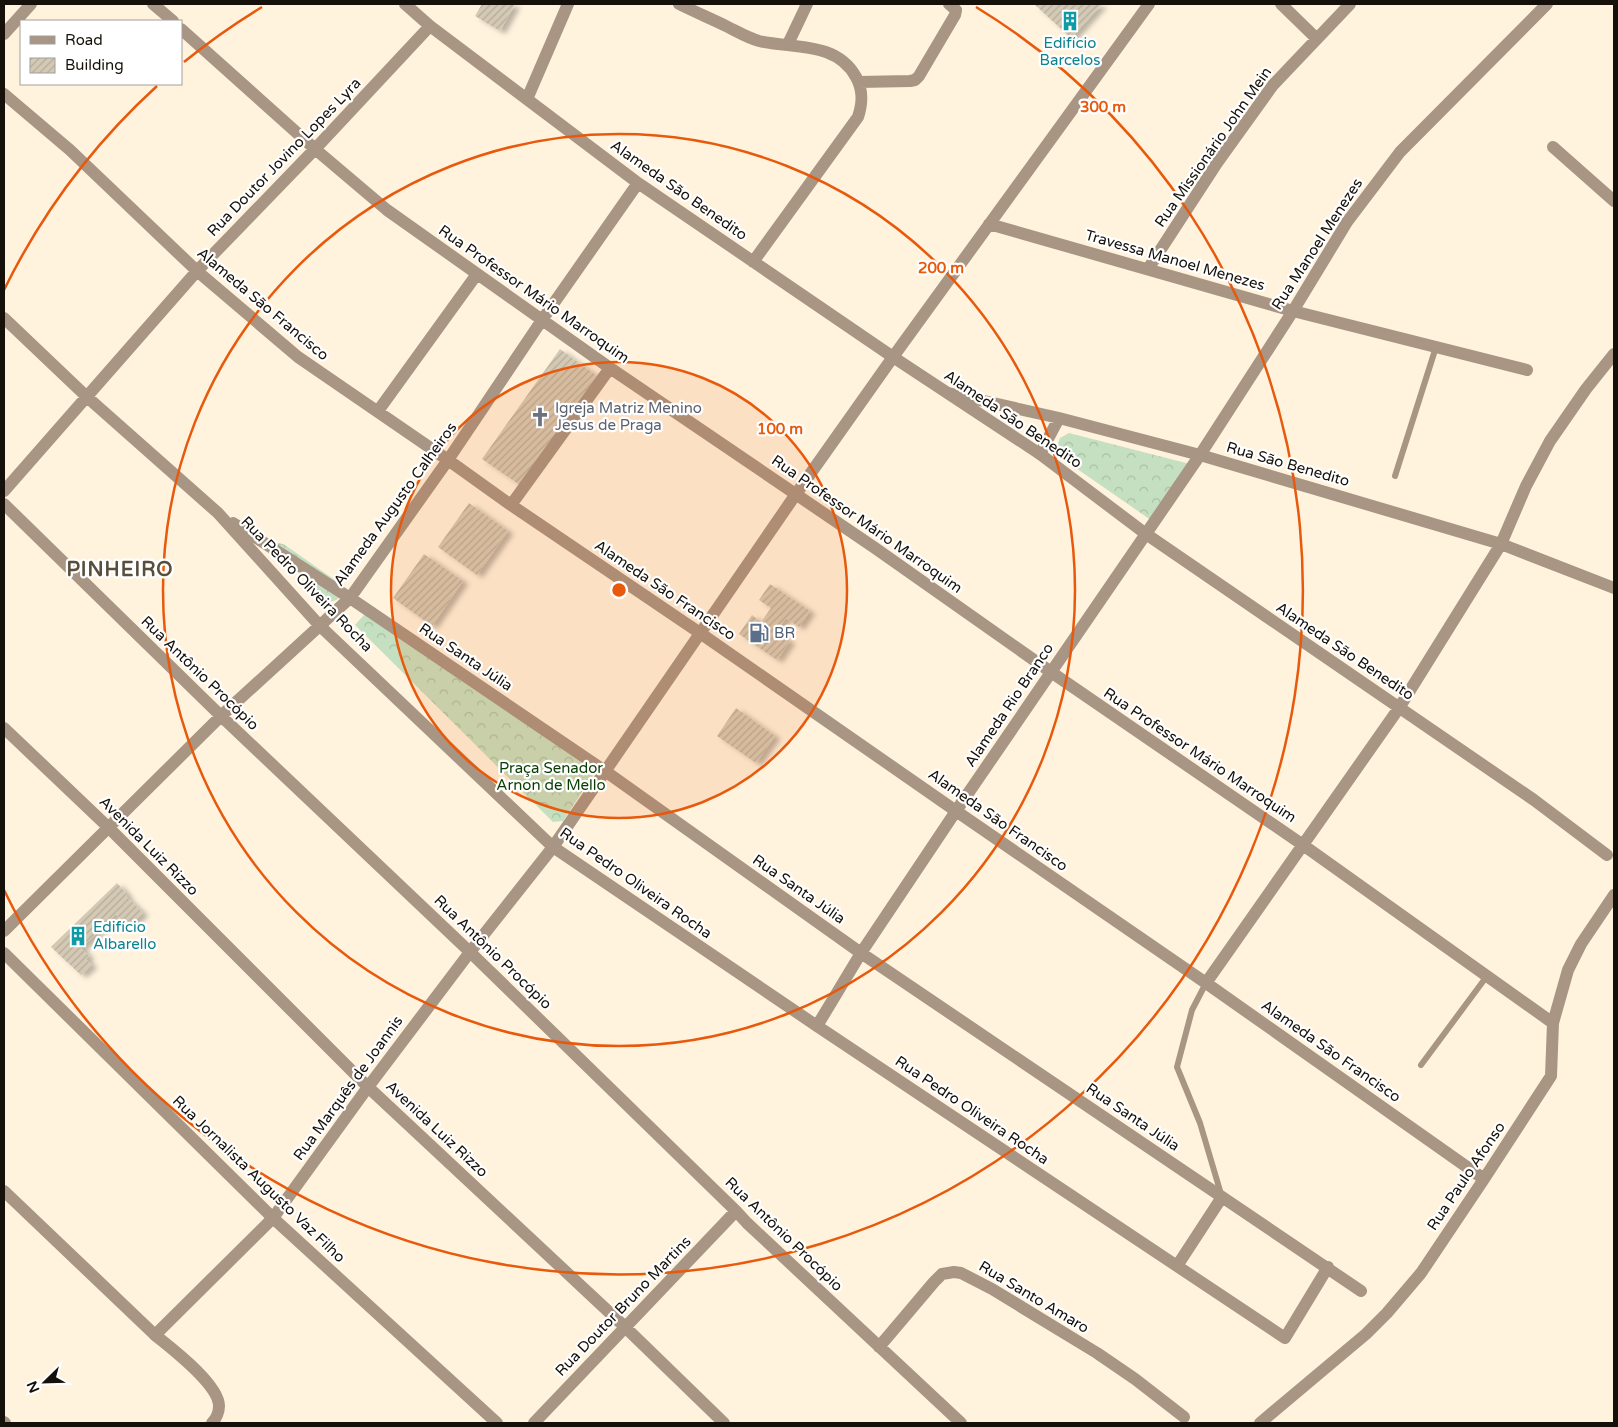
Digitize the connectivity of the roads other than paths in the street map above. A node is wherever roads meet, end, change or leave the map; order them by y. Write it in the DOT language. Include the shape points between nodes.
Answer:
graph roads {
  1 [pos="31,4"];
  2 [pos="154,4"];
  3 [pos="405,4"];
  4 [pos="568,4"];
  5 [pos="679,4"];
  6 [pos="806,4"];
  7 [pos="949,4"];
  8 [pos="1148,4"];
  9 [pos="1281,4"];
  10 [pos="1350,4"];
  11 [pos="1546,4"];
  12 [pos="172,20"];
  13 [pos="430,26"];
  14 [pos="182,30"];
  15 [pos="4,34"];
  16 [pos="1317,39"];
  17 [pos="788,44"];
  18 [pos="859,82"];
  19 [pos="4,94"];
  20 [pos="527,99"];
  21 [pos="1553,147"];
  22 [pos="315,149"];
  23 [pos="638,183"];
  24 [pos="1614,201"];
  25 [pos="989,224"];
  26 [pos="753,262"];
  27 [pos="1148,269"];
  28 [pos="196,271"];
  29 [pos="477,274"];
  30 [pos="1293,311"];
  31 [pos="4,318"];
  32 [pos="542,320"];
  33 [pos="1436,347"];
  34 [pos="1614,354"];
  35 [pos="893,357"];
  36 [pos="610,368"];
  37 [pos="1527,370"];
  38 [pos="946,392"];
  39 [pos="87,397"];
  40 [pos="378,411"];
  41 [pos="1058,418"];
  42 [pos="1040,454"];
  43 [pos="1200,455"];
  44 [pos="448,460"];
  45 [pos="1396,476"];
  46 [pos="4,491"];
  47 [pos="796,494"];
  48 [pos="4,504"];
  49 [pos="511,506"];
  50 [pos="218,513"];
  51 [pos="1146,534"];
  52 [pos="1500,544"];
  53 [pos="1614,588"];
  54 [pos="350,598"];
  55 [pos="320,626"];
  56 [pos="700,633"];
  57 [pos="1051,672"];
  58 [pos="1399,708"];
  59 [pos="221,716"];
  60 [pos="4,728"];
  61 [pos="605,772"];
  62 [pos="956,811"];
  63 [pos="109,828"];
  64 [pos="1303,845"];
  65 [pos="553,847"];
  66 [pos="1607,855"];
  67 [pos="1614,895"];
  68 [pos="4,932"];
  69 [pos="470,952"];
  70 [pos="4,953"];
  71 [pos="861,953"];
  72 [pos="1487,976"];
  73 [pos="1206,983"];
  74 [pos="1553,1022"];
  75 [pos="817,1026"];
  76 [pos="1421,1065"];
  77 [pos="368,1087"];
  78 [pos="1484,1180"];
  79 [pos="4,1191"];
  80 [pos="1222,1197"];
  81 [pos="736,1211"];
  82 [pos="273,1218"];
  83 [pos="1177,1266"];
  84 [pos="1328,1267"];
  85 [pos="1361,1291"];
  86 [pos="625,1328"];
  87 [pos="155,1335"];
  88 [pos="879,1347"];
  89 [pos="1184,1417"];
  90 [pos="216,1422"];
  91 [pos="496,1423"];
  92 [pos="534,1423"];
  93 [pos="724,1423"];
  94 [pos="961,1423"];
  95 [pos="1260,1423"];
  1 -- 15 [label="street"];
  2 -- 12 [label="street"];
  3 -- 13 [label="street, Alameda São Benedito"];
  4 -- 20 [label="street"];
  5 -- 17 [label="street" via="747,37"];
  6 -- 17 [label="street"];
  7 -- 18 [label="street" via="956,10 955,15 915,80"];
  8 -- 25 [label="street, Rua Marquês de Joannis"];
  9 -- 16 [label="street"];
  10 -- 16 [label="street, Rua Missionário John Mein"];
  11 -- 30 [label="street, Rua Manoel Menezes" via="1400,152 1347,222"];
  13 -- 20 [label="street, Alameda São Benedito"];
  13 -- 22 [label="street, Rua Doutor Jovino Lopes Lyra"];
  14 -- 22 [label="street, Rua Professor Mário Marroquim"];
  16 -- 27 [label="street, Rua Missionário John Mein" via="1273,86 1217,163"];
  17 -- 18 [label="street" via="836,56 847,63"];
  18 -- 26 [label="street" via="862,106 858,117"];
  19 -- 28 [label="street, Alameda São Francisco" via="70,150"];
  20 -- 23 [label="street, Alameda São Benedito"];
  21 -- 24 [label="street"];
  22 -- 28 [label="street, Rua Doutor Jovino Lopes Lyra"];
  22 -- 29 [label="street, Rua Professor Mário Marroquim" via="387,210"];
  23 -- 26 [label="street, Alameda São Benedito"];
  23 -- 32 [label="street, Alameda Augusto Calheiros"];
  25 -- 27 [label="street, Travessa Manoel Menezes"];
  25 -- 35 [label="street, Rua Marquês de Joannis"];
  26 -- 35 [label="street, Alameda São Benedito"];
  27 -- 30 [label="street, Travessa Manoel Menezes"];
  28 -- 39 [label="street, Rua Doutor Jovino Lopes Lyra"];
  28 -- 40 [label="street, Alameda São Francisco" via="298,357"];
  29 -- 32 [label="street, Rua Professor Mário Marroquim"];
  29 -- 40 [label="street"];
  30 -- 33 [label="street, Travessa Manoel Menezes"];
  30 -- 43 [label="street, Rua Manoel Menezes"];
  31 -- 39 [label="street, Rua Pedro Oliveira Rocha"];
  32 -- 36 [label="street, Rua Professor Mário Marroquim"];
  32 -- 44 [label="street, Alameda Augusto Calheiros"];
  33 -- 37 [label="street, Travessa Manoel Menezes"];
  33 -- 45 [label="lane"];
  34 -- 52 [label="street" via="1550,441"];
  35 -- 38 [label="street, Alameda São Benedito"];
  35 -- 47 [label="street, Rua Marquês de Joannis"];
  36 -- 47 [label="street, Rua Professor Mário Marroquim"];
  36 -- 49 [label="street"];
  38 -- 41 [label="street, Rua São Benedito"];
  38 -- 42 [label="street, Alameda São Benedito"];
  39 -- 46 [label="street, Rua Doutor Jovino Lopes Lyra"];
  39 -- 50 [label="street, Rua Pedro Oliveira Rocha"];
  40 -- 44 [label="street, Alameda São Francisco"];
  41 -- 42 [label="street"];
  41 -- 43 [label="street, Rua São Benedito"];
  42 -- 51 [label="street, Alameda São Benedito"];
  43 -- 51 [label="street, Alameda Rio Branco"];
  43 -- 52 [label="street, Rua São Benedito"];
  44 -- 49 [label="street, Alameda São Francisco"];
  44 -- 54 [label="street, Alameda Augusto Calheiros"];
  47 -- 56 [label="street, Rua Marquês de Joannis"];
  47 -- 57 [label="street, Rua Professor Mário Marroquim"];
  48 -- 59 [label="street, Rua Antônio Procópio"];
  49 -- 56 [label="street, Alameda São Francisco"];
  50 -- 54 [label="street, Rua Santa Júlia"];
  50 -- 55 [label="street, Rua Pedro Oliveira Rocha"];
  51 -- 57 [label="street, Alameda Rio Branco"];
  51 -- 58 [label="street, Alameda São Benedito"];
  52 -- 53 [label="street, Rua São Benedito"];
  52 -- 58 [label="street"];
  54 -- 55 [label="street, Alameda Augusto Calheiros"];
  54 -- 61 [label="street, Rua Santa Júlia"];
  55 -- 59 [label="street, Alameda Augusto Calheiros"];
  55 -- 65 [label="street, Rua Pedro Oliveira Rocha"];
  56 -- 61 [label="street, Rua Marquês de Joannis"];
  56 -- 62 [label="street, Alameda São Francisco"];
  57 -- 62 [label="street, Alameda Rio Branco"];
  57 -- 64 [label="street, Rua Professor Mário Marroquim"];
  58 -- 64 [label="street"];
  58 -- 66 [label="street, Alameda São Benedito" via="1534,800"];
  59 -- 63 [label="street, Alameda Augusto Calheiros"];
  59 -- 69 [label="street, Rua Antônio Procópio"];
  60 -- 63 [label="street, Avenida Luiz Rizzo"];
  61 -- 65 [label="street, Rua Marquês de Joannis"];
  61 -- 71 [label="street, Rua Santa Júlia"];
  62 -- 71 [label="street, Alameda Rio Branco"];
  62 -- 73 [label="street, Alameda São Francisco"];
  63 -- 68 [label="street, Alameda Augusto Calheiros"];
  63 -- 77 [label="street, Avenida Luiz Rizzo"];
  64 -- 72 [label="street, Rua Professor Mário Marroquim"];
  64 -- 73 [label="street"];
  65 -- 69 [label="street, Rua Marquês de Joannis"];
  65 -- 75 [label="street, Rua Pedro Oliveira Rocha"];
  67 -- 74 [label="street, Rua Paulo Afonso" via="1568,970"];
  69 -- 77 [label="street, Rua Marquês de Joannis"];
  69 -- 81 [label="street, Rua Antônio Procópio"];
  70 -- 82 [label="street, Rua Jornalista Augusto Vaz Filho"];
  71 -- 75 [label="street, Alameda Rio Branco"];
  71 -- 80 [label="street, Rua Santa Júlia"];
  72 -- 74 [label="street, Rua Professor Mário Marroquim"];
  72 -- 76 [label="lane"];
  73 -- 78 [label="street, Alameda São Francisco"];
  73 -- 80 [label="lane" via="1192,1010 1177,1067 1200,1123"];
  74 -- 78 [label="street, Rua Paulo Afonso" via="1551,1076"];
  75 -- 83 [label="street, Rua Pedro Oliveira Rocha"];
  77 -- 82 [label="street, Rua Marquês de Joannis"];
  77 -- 86 [label="street, Avenida Luiz Rizzo"];
  78 -- 95 [label="street, Rua Paulo Afonso" via="1420,1273 1387,1313"];
  79 -- 87 [label="street"];
  80 -- 83 [label="street"];
  80 -- 84 [label="street, Rua Santa Júlia"];
  81 -- 86 [label="street, Rua Doutor Bruno Martins"];
  81 -- 88 [label="street, Rua Antônio Procópio"];
  82 -- 87 [label="street, Rua Marquês de Joannis"];
  82 -- 91 [label="street, Rua Jornalista Augusto Vaz Filho"];
  83 -- 84 [label="street, Rua Pedro Oliveira Rocha" via="1285,1338"];
  84 -- 85 [label="street, Rua Santa Júlia"];
  86 -- 92 [label="street, Rua Doutor Bruno Martins"];
  86 -- 93 [label="street, Avenida Luiz Rizzo"];
  87 -- 90 [label="street" via="207,1381 219,1402"];
  88 -- 89 [label="street, Rua Santo Amaro" via="942,1274 961,1273 1096,1353"];
  88 -- 94 [label="street, Rua Antônio Procópio"];
}
